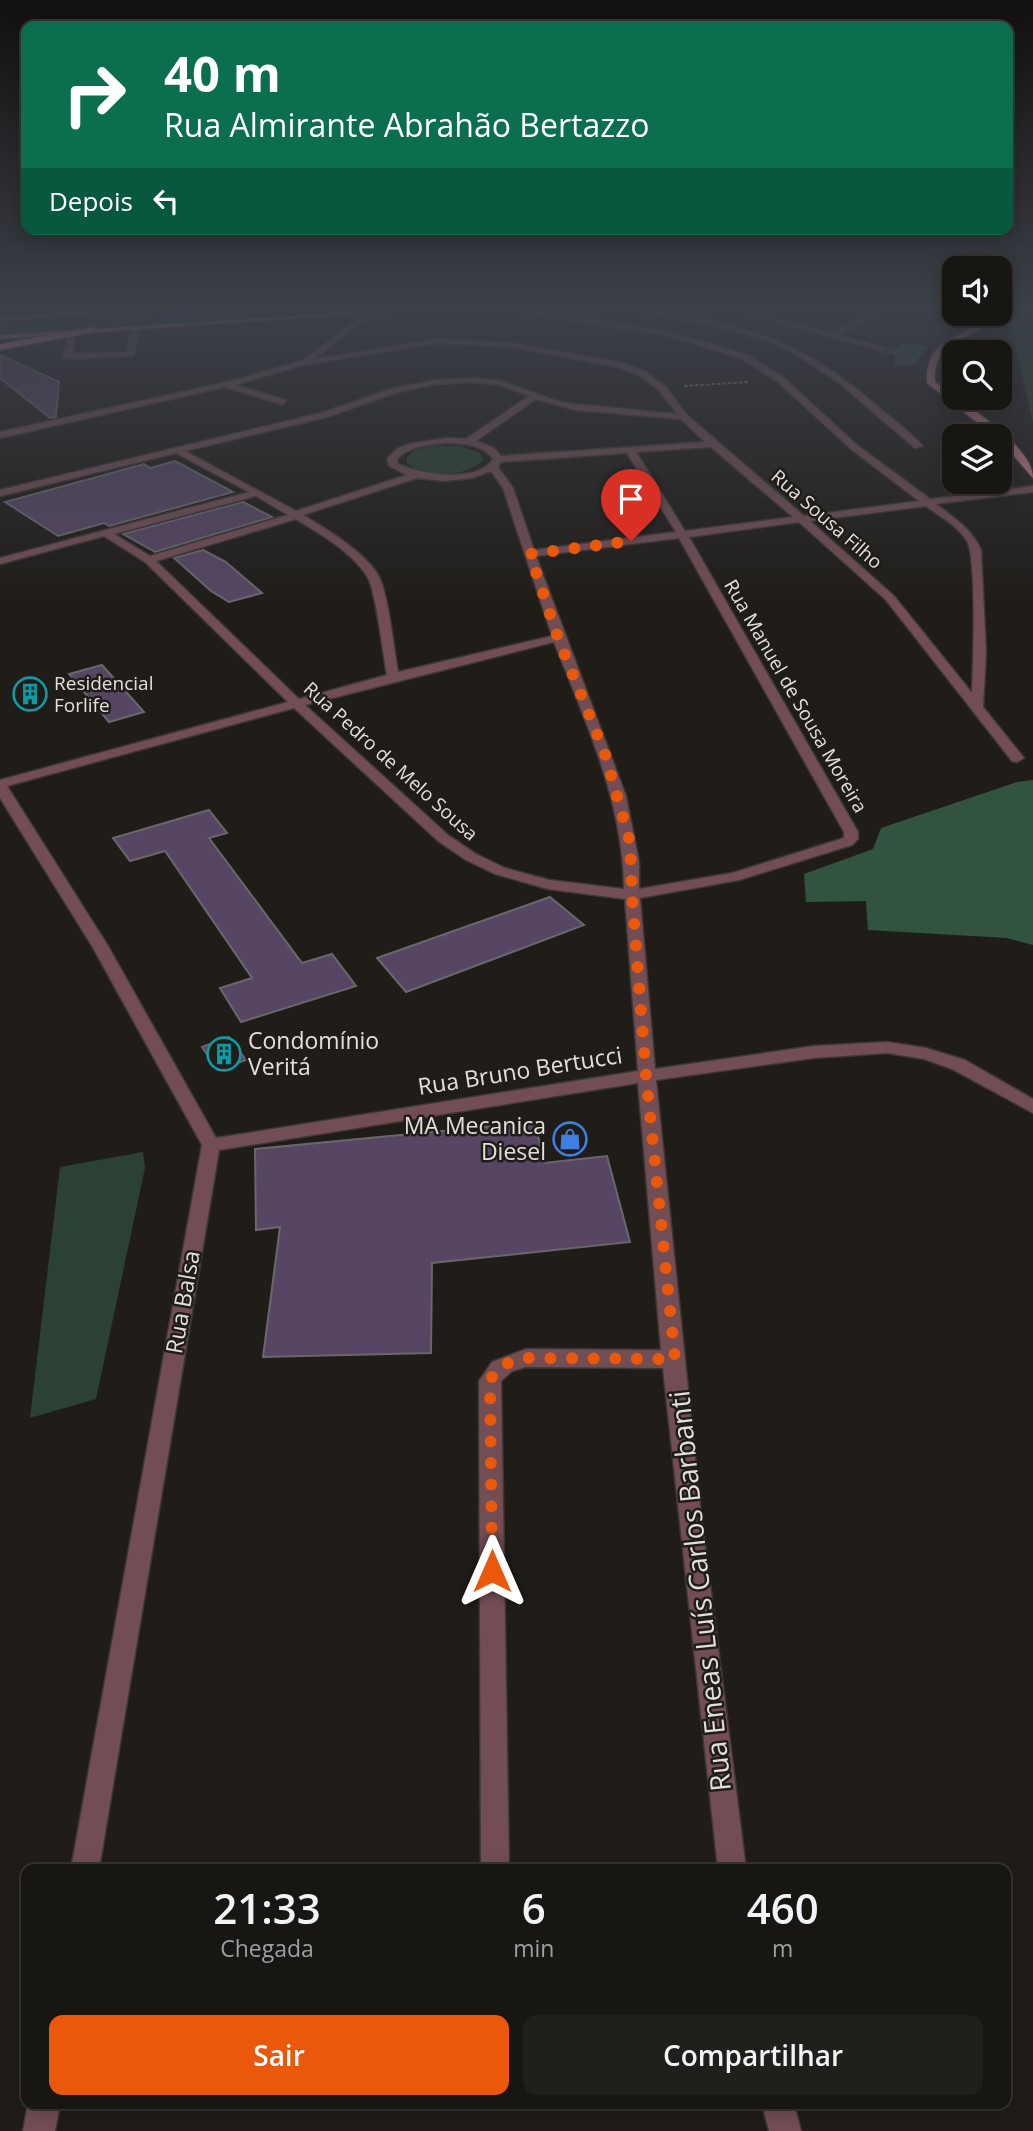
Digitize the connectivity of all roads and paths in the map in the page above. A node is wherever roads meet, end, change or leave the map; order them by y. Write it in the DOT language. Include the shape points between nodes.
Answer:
graph roads {
  1 [pos="135,404"];
  2 [pos="355,404"];
  3 [pos="523,404"];
  4 [pos="568,404"];
  5 [pos="674,404"];
  6 [pos="808,404"];
  7 [pos="869,404"];
  8 [pos="960,404"];
  9 [pos="684,417"];
  10 [pos="2,433"];
  11 [pos="468,442"];
  12 [pos="713,444"];
  13 [pos="918,446"];
  14 [pos="176,450"];
  15 [pos="630,450"];
  16 [pos="496,463"];
  17 [pos="416,475"];
  18 [pos="1033,475"];
  19 [pos="1033,489"];
  20 [pos="0,493"];
  21 [pos="256,493"];
  22 [pos="930,502"];
  23 [pos="295,515"];
  24 [pos="801,519"];
  25 [pos="106,533"];
  26 [pos="682,534"];
  27 [pos="530,554"];
  28 [pos="149,560"];
  29 [pos="0,561"];
  30 [pos="558,638"];
  31 [pos="393,677"];
  32 [pos="297,704"];
  33 [pos="977,708"];
  34 [pos="1017,758"];
  35 [pos="0,786"];
  36 [pos="632,895"];
  37 [pos="646,1075"];
  38 [pos="1033,1107"];
  39 [pos="211,1146"];
  40 [pos="675,1359"];
  41 [pos="86,1864"];
  42 [pos="495,1864"];
  43 [pos="731,1864"];
  44 [pos="43,2109"];
  45 [pos="779,2109"];
  46 [pos="40,2131"];
  47 [pos="785,2131"];
  1 -- 10 [label="street, Rua Sousa Filho"];
  2 -- 14 [label="street"];
  3 -- 11 [label="street"];
  4 -- 9 [label="street"];
  5 -- 9 [label="street, Rua Sousa Filho"];
  6 -- 22 [label="street" via="855,447"];
  7 -- 13 [label="street"];
  8 -- 18 [label="main road" via="1007,440"];
  9 -- 12 [label="street, Rua Sousa Filho"];
  11 -- 16 [label="street" via="490,449"];
  11 -- 17 [label="street" via="417,444 395,453 394,466"];
  12 -- 15 [label="street"];
  12 -- 24 [label="street, Rua Sousa Filho"];
  14 -- 20 [label="street"];
  14 -- 21 [label="street"];
  15 -- 16 [label="street"];
  15 -- 26 [label="street, Rua Manuel de Sousa Moreira"];
  16 -- 17 [label="street" via="483,472 458,477"];
  16 -- 27 [label="street"];
  17 -- 23 [label="street"];
  19 -- 22 [label="street"];
  21 -- 23 [label="street"];
  21 -- 25 [label="street"];
  22 -- 24 [label="street"];
  22 -- 33 [label="street" via="960,527 976,550"];
  23 -- 28 [label="street"];
  23 -- 31 [label="street" via="369,568"];
  24 -- 26 [label="street"];
  24 -- 33 [label="street, Rua Sousa Filho" via="890,598"];
  25 -- 28 [label="street, Rua Pedro de Melo Sousa"];
  25 -- 29 [label="street"];
  26 -- 27 [label="street"];
  26 -- 36 [label="street, Rua Manuel de Sousa Moreira" via="851,838 734,877"];
  27 -- 30 [label="street"];
  28 -- 32 [label="street, Rua Pedro de Melo Sousa"];
  30 -- 31 [label="street"];
  30 -- 36 [label="street" via="605,754 624,815 633,867"];
  31 -- 32 [label="street"];
  32 -- 35 [label="street"];
  32 -- 36 [label="street, Rua Pedro de Melo Sousa" via="443,838 471,857 500,871 548,884"];
  33 -- 34 [label="street, Rua Sousa Filho"];
  35 -- 39 [label="street" via="100,946"];
  36 -- 37 [label="street, Rua Eneas Luís Carlos Barbanti"];
  37 -- 38 [label="street, Rua Bruno Bertucci" via="868,1048 907,1050 940,1057 985,1076"];
  37 -- 39 [label="street, Rua Bruno Bertucci"];
  37 -- 40 [label="street, Rua Eneas Luís Carlos Barbanti"];
  39 -- 41 [label="street, Rua Balsa"];
  40 -- 42 [label="street" via="526,1358 505,1363 490,1381"];
  40 -- 43 [label="street, Rua Eneas Luís Carlos Barbanti" via="704,1660"];
  44 -- 46 [label="street"];
  45 -- 47 [label="street"];
}
